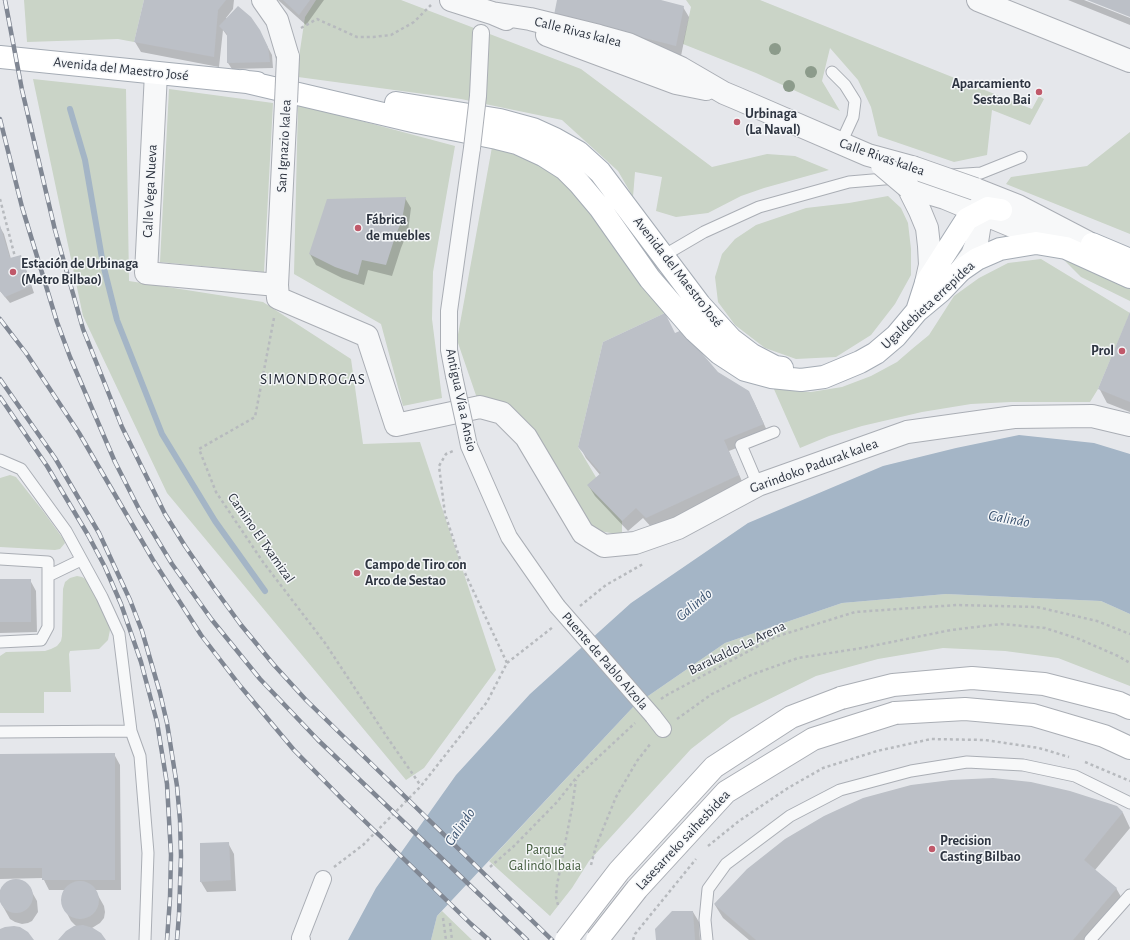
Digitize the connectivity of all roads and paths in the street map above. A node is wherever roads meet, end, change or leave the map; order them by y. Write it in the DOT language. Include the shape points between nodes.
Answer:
graph roads {
  1 [pos="263,0"];
  2 [pos="436,0"];
  3 [pos="451,0"];
  4 [pos="978,0"];
  5 [pos="282,34"];
  6 [pos="481,34"];
  7 [pos="0,57"];
  8 [pos="1130,61"];
  9 [pos="832,72"];
  10 [pos="156,73"];
  11 [pos="322,96"];
  12 [pos="841,143"];
  13 [pos="1021,157"];
  14 [pos="893,168"];
  15 [pos="0,199"];
  16 [pos="1009,208"];
  17 [pos="980,212"];
  18 [pos="1087,242"];
  19 [pos="1066,248"];
  20 [pos="663,256"];
  21 [pos="15,257"];
  22 [pos="1130,260"];
  23 [pos="961,270"];
  24 [pos="1130,277"];
  25 [pos="926,283"];
  26 [pos="278,292"];
  27 [pos="917,312"];
  28 [pos="841,370"];
  29 [pos="480,408"];
  30 [pos="1130,425"];
  31 [pos="774,432"];
  32 [pos="469,446"];
  33 [pos="0,460"];
  34 [pos="758,485"];
  35 [pos="0,559"];
  36 [pos="81,560"];
  37 [pos="646,562"];
  38 [pos="48,576"];
  39 [pos="557,606"];
  40 [pos="575,610"];
  41 [pos="557,624"];
  42 [pos="1130,634"];
  43 [pos="0,642"];
  44 [pos="507,663"];
  45 [pos="659,700"];
  46 [pos="1130,708"];
  47 [pos="645,718"];
  48 [pos="663,729"];
  49 [pos="131,731"];
  50 [pos="0,732"];
  51 [pos="1130,748"];
  52 [pos="576,778"];
  53 [pos="421,786"];
  54 [pos="1130,803"];
  55 [pos="490,867"];
  56 [pos="323,879"];
  57 [pos="1130,895"];
  58 [pos="558,905"];
  59 [pos="443,918"];
  60 [pos="450,923"];
  61 [pos="145,940"];
  62 [pos="302,940"];
  63 [pos="446,940"];
  64 [pos="452,940"];
  65 [pos="566,940"];
  66 [pos="597,940"];
  67 [pos="707,940"];
  68 [pos="1090,940"];
  1 -- 5 [label="street, San Ignazio kalea" via="277,20"];
  2 -- 5 [label="path" via="414,22 391,35 357,37 317,19 307,26"];
  3 -- 12 [label="street, Calle Rivas kalea" via="676,83 724,93"];
  4 -- 8 [label="street"];
  5 -- 26 [label="street, San Ignazio kalea, bridge" via="288,57"];
  6 -- 32 [label="street, Antigua Vía a Ansio, bridge" via="472,148 449,311 448,350"];
  7 -- 10 [label="main road, Avenida del Maestro José"];
  9 -- 12 [label="lane" via="845,85 855,101 853,117"];
  10 -- 11 [label="main road, Avenida del Maestro José" via="243,81"];
  10 -- 26 [label="street, Calle Vega Nueva" via="146,273"];
  11 -- 20 [label="main road, Avenida del Maestro José" via="500,120 533,129 555,139 578,152 600,172"];
  11 -- 28 [label="main road, Avenida del Maestro José" via="418,122 497,138 543,155 565,169 579,183 600,208 650,279 695,331 719,353 746,370 771,377 801,380 824,377"];
  12 -- 14 [label="street, Calle Rivas kalea"];
  13 -- 20 [label="lane" via="981,173 849,182 759,207 704,232"];
  14 -- 16 [label="street, Calle Rivas kalea, bridge" via="975,189"];
  14 -- 17 [label="street, Calle Rivas kalea" via="945,198"];
  14 -- 17 [label="street, Calle Rivas kalea" via="951,189 975,201"];
  14 -- 25 [label="street" via="920,211 927,228 930,265"];
  15 -- 21 [label="path"];
  16 -- 17 [label="main road, Ugaldebieta errepidea" via="988,208"];
  16 -- 18 [label="street"];
  17 -- 19 [label="street, Calle Rivas kalea"];
  17 -- 23 [label="street" via="977,242 972,255"];
  17 -- 25 [label="main road, Ugaldebieta errepidea" via="967,219"];
  18 -- 22 [label="main road"];
  19 -- 23 [label="main road, Ugaldebieta errepidea" via="1036,243 1000,249 977,259"];
  19 -- 24 [label="main road, Ugaldebieta errepidea"];
  20 -- 28 [label="main road, Avenida del Maestro José" via="700,305 732,339 752,355 775,367 809,371"];
  23 -- 27 [label="main road, Ugaldebieta errepidea"];
  25 -- 27 [label="main road, Ugaldebieta errepidea"];
  26 -- 29 [label="street, Calle Vega Nueva" via="367,336 396,425"];
  26 -- 53 [label="path, Camino El Txamizal" via="255,417 199,449 216,492 263,562 325,643"];
  27 -- 28 [label="main road, Ugaldebieta errepidea" via="901,331 876,353"];
  29 -- 34 [label="street, Garindoko Padurak kalea" via="502,413 526,437 583,534 604,546 636,543 678,528"];
  30 -- 34 [label="street, Garindoko Padurak kalea" via="1092,416 1014,417 907,432"];
  31 -- 34 [label="lane" via="741,445"];
  32 -- 39 [label="street, Antigua Vía a Ansio" via="509,537"];
  32 -- 44 [label="path" via="446,454 439,466 445,514 464,571"];
  33 -- 36 [label="lane" via="21,469 66,530"];
  35 -- 38 [label="lane" via="48,562"];
  36 -- 38 [label="lane"];
  36 -- 49 [label="lane" via="119,634"];
  37 -- 40 [label="path" via="606,585"];
  38 -- 43 [label="lane" via="48,627 41,640"];
  39 -- 47 [label="street, Puente de Pablo Alzola, bridge"];
  41 -- 44 [label="path"];
  42 -- 45 [label="path, Barakaldo-La Arena" via="1097,621 1037,607 957,605 855,612 775,637"];
  44 -- 53 [label="path" via="488,702"];
  46 -- 65 [label="main road, Lasesarreko saihesbidea, bridge" via="1044,684 972,678 893,685 841,698 791,717 714,767 619,871"];
  47 -- 48 [label="street, Puente de Pablo Alzola"];
  47 -- 52 [label="path" via="611,744"];
  49 -- 50 [label="lane"];
  49 -- 61 [label="lane" via="140,756 148,853"];
  51 -- 66 [label="main road, Lasesarreko saihesbidea, bridge" via="1104,736 1033,715 965,709 895,713 813,739 726,792 637,888"];
  52 -- 55 [label="path" via="514,846"];
  52 -- 58 [label="path" via="556,885"];
  53 -- 56 [label="path" via="364,845 328,872"];
  54 -- 67 [label="lane" via="1075,776 1023,765 974,762 911,771 840,790 790,816 726,864 708,889 705,920"];
  56 -- 62 [label="street" via="300,938"];
  57 -- 68 [label="lane"];
  59 -- 63 [label="path"];
  60 -- 64 [label="path"];
}
